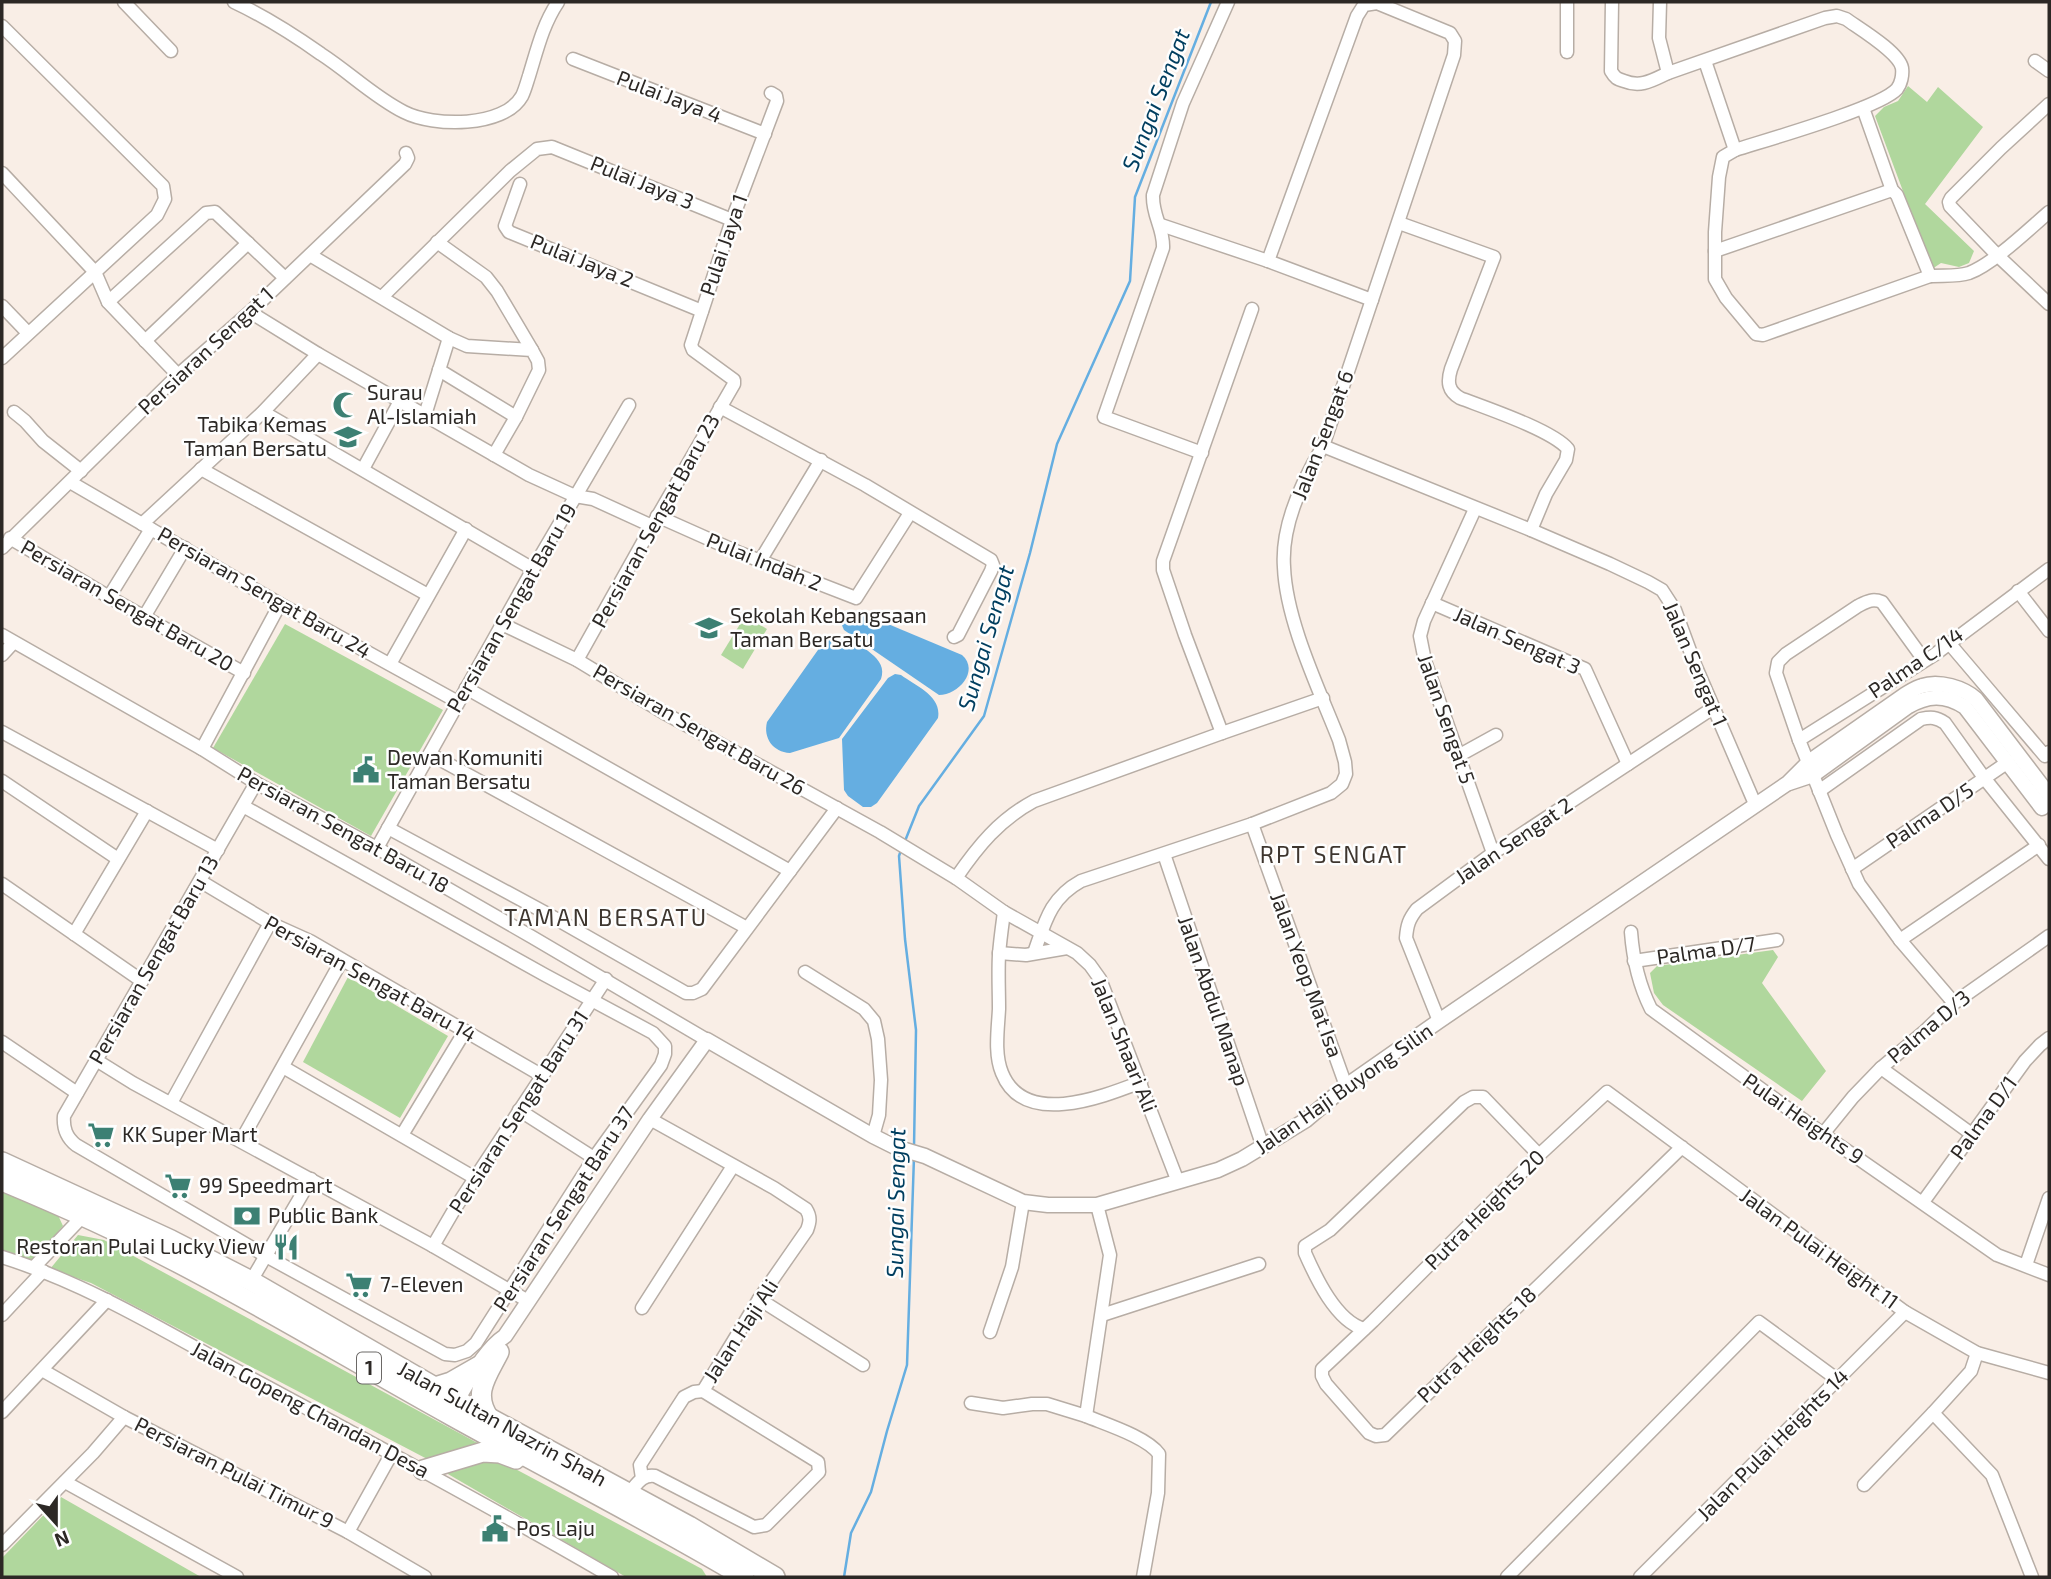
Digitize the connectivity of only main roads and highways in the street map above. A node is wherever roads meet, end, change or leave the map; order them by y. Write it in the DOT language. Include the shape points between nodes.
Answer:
graph roads {
  1 [pos="2,1162"];
  2 [pos="2,1181"];
  3 [pos="502,1344"];
  4 [pos="332,1347"];
  5 [pos="479,1366"];
  6 [pos="435,1387"];
  7 [pos="459,1404"];
  8 [pos="489,1418"];
  9 [pos="547,1468"];
  10 [pos="423,1470"];
  11 [pos="690,1526"];
  12 [pos="731,1574"];
  13 [pos="765,1577"];
  14 [pos="775,1577"];
  1 -- 6 [label="highway, Jalan Sultan Nazrin Shah / 1" via="171,1240"];
  2 -- 4 [label="highway, Jalan Sultan Nazrin Shah / 1" via="165,1255"];
  3 -- 8 [label="highway" via="480,1396"];
  4 -- 7 [label="highway" via="440,1401"];
  4 -- 9 [label="highway, Jalan Sultan Nazrin Shah / 1"];
  5 -- 6 [label="highway"];
  6 -- 7 [label="highway, Jalan Sultan Nazrin Shah / 1"];
  7 -- 8 [label="highway, Jalan Sultan Nazrin Shah / 1"];
  7 -- 9 [label="highway" via="470,1418 524,1448"];
  8 -- 11 [label="highway, Jalan Sultan Nazrin Shah / 1"];
  9 -- 10 [label="highway" via="491,1452"];
  9 -- 12 [label="highway, Jalan Sultan Nazrin Shah / 1"];
  11 -- 12 [label="highway" via="724,1553"];
  11 -- 14 [label="highway, Jalan Sultan Nazrin Shah / 1"];
  12 -- 13 [label="highway, Jalan Sultan Nazrin Shah" via="747,1570"];
}
